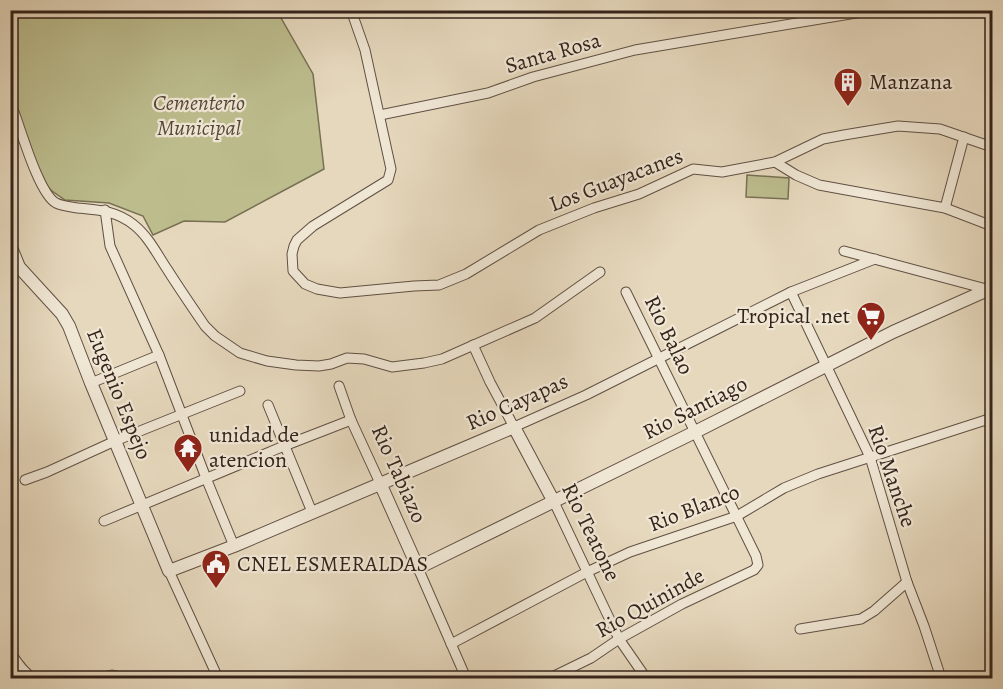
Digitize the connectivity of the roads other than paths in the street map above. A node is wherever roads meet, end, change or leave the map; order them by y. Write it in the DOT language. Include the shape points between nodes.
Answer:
graph roads {
  1 [pos="351,10"];
  2 [pos="880,10"];
  3 [pos="974,10"];
  4 [pos="993,13"];
  5 [pos="14,112"];
  6 [pos="380,116"];
  7 [pos="964,137"];
  8 [pos="993,147"];
  9 [pos="775,162"];
  10 [pos="945,208"];
  11 [pos="105,210"];
  12 [pos="993,226"];
  13 [pos="10,245"];
  14 [pos="844,251"];
  15 [pos="875,258"];
  16 [pos="600,272"];
  17 [pos="626,292"];
  18 [pos="791,292"];
  19 [pos="992,293"];
  20 [pos="473,345"];
  21 [pos="159,355"];
  22 [pos="659,357"];
  23 [pos="826,366"];
  24 [pos="91,383"];
  25 [pos="339,386"];
  26 [pos="240,391"];
  27 [pos="268,405"];
  28 [pos="182,414"];
  29 [pos="993,418"];
  30 [pos="351,420"];
  31 [pos="514,427"];
  32 [pos="695,432"];
  33 [pos="115,441"];
  34 [pos="284,446"];
  35 [pos="870,457"];
  36 [pos="206,478"];
  37 [pos="25,480"];
  38 [pos="380,483"];
  39 [pos="554,502"];
  40 [pos="142,505"];
  41 [pos="312,512"];
  42 [pos="736,516"];
  43 [pos="104,521"];
  44 [pos="234,546"];
  45 [pos="756,556"];
  46 [pos="418,568"];
  47 [pos="169,571"];
  48 [pos="587,572"];
  49 [pos="907,582"];
  50 [pos="800,629"];
  51 [pos="619,639"];
  52 [pos="451,644"];
  53 [pos="10,652"];
  54 [pos="33,678"];
  55 [pos="99,678"];
  56 [pos="125,678"];
  57 [pos="218,678"];
  58 [pos="466,678"];
  59 [pos="550,678"];
  60 [pos="646,678"];
  61 [pos="941,678"];
  1 -- 6 [label="street"];
  2 -- 6 [label="street, Santa Rosa" via="634,50 488,93"];
  3 -- 4 [label="street"];
  5 -- 11 [label="street" via="40,181 54,202"];
  6 -- 9 [label="street, Los Guayacanes" via="391,169 388,180 313,225 294,246 293,271 305,284 317,289 340,293 440,285 466,274 539,230 639,194 693,169 722,172"];
  7 -- 8 [label="street, Los Guayacanes"];
  7 -- 9 [label="street, Los Guayacanes" via="940,129 898,126 823,139"];
  7 -- 10 [label="street"];
  9 -- 10 [label="street" via="819,185"];
  10 -- 12 [label="street"];
  11 -- 20 [label="street" via="140,229 205,326 240,353 296,365 319,366 347,358 392,367 442,359"];
  11 -- 21 [label="street" via="110,246"];
  13 -- 24 [label="street, Eugenio Espejo" via="19,267 62,314"];
  14 -- 15 [label="street"];
  15 -- 18 [label="street, Rio Cayapas"];
  15 -- 19 [label="street"];
  16 -- 20 [label="street" via="535,318"];
  17 -- 22 [label="street, Rio Balao"];
  18 -- 22 [label="street, Rio Cayapas"];
  18 -- 23 [label="street, Rio Manche"];
  19 -- 23 [label="street, Rio Santiago" via="893,332"];
  20 -- 31 [label="street, Rio Teatone"];
  21 -- 24 [label="street"];
  21 -- 28 [label="street"];
  22 -- 31 [label="street, Rio Cayapas"];
  22 -- 32 [label="street, Rio Balao"];
  23 -- 32 [label="street, Rio Santiago"];
  23 -- 35 [label="street, Rio Manche"];
  24 -- 33 [label="street, Eugenio Espejo"];
  25 -- 30 [label="street, Rio Tabiazo"];
  26 -- 28 [label="street"];
  27 -- 34 [label="street"];
  28 -- 33 [label="street"];
  28 -- 36 [label="street"];
  29 -- 35 [label="street, Rio Blanco"];
  30 -- 34 [label="street"];
  30 -- 38 [label="street, Rio Tabiazo"];
  31 -- 38 [label="street, Rio Cayapas"];
  31 -- 39 [label="street, Rio Teatone"];
  32 -- 39 [label="street, Rio Santiago"];
  32 -- 42 [label="street, Rio Balao"];
  33 -- 37 [label="street"];
  33 -- 40 [label="street, Eugenio Espejo"];
  34 -- 36 [label="street"];
  34 -- 41 [label="street"];
  35 -- 42 [label="street, Rio Blanco" via="784,488"];
  35 -- 49 [label="street, Rio Manche"];
  36 -- 40 [label="street"];
  36 -- 44 [label="street"];
  38 -- 41 [label="street, Rio Cayapas"];
  38 -- 46 [label="street, Rio Tabiazo"];
  39 -- 46 [label="street, Rio Santiago"];
  39 -- 48 [label="street, Rio Teatone"];
  40 -- 43 [label="street"];
  40 -- 47 [label="street, Eugenio Espejo"];
  41 -- 44 [label="street, Rio Cayapas"];
  42 -- 45 [label="street, Rio Balao"];
  42 -- 48 [label="street, Rio Blanco" via="630,552"];
  44 -- 47 [label="street, Rio Cayapas"];
  45 -- 51 [label="street, Rio Quininde" via="758,565 754,570"];
  46 -- 52 [label="street, Rio Tabiazo"];
  47 -- 57 [label="street"];
  48 -- 51 [label="street, Rio Teatone"];
  48 -- 52 [label="street, Rio Blanco"];
  49 -- 50 [label="street" via="861,619"];
  49 -- 61 [label="street, Rio Manche"];
  51 -- 59 [label="street, Rio Quininde"];
  51 -- 60 [label="street, Rio Teatone"];
  52 -- 58 [label="street, Rio Tabiazo"];
  53 -- 54 [label="street"];
  55 -- 56 [label="street"];
}
